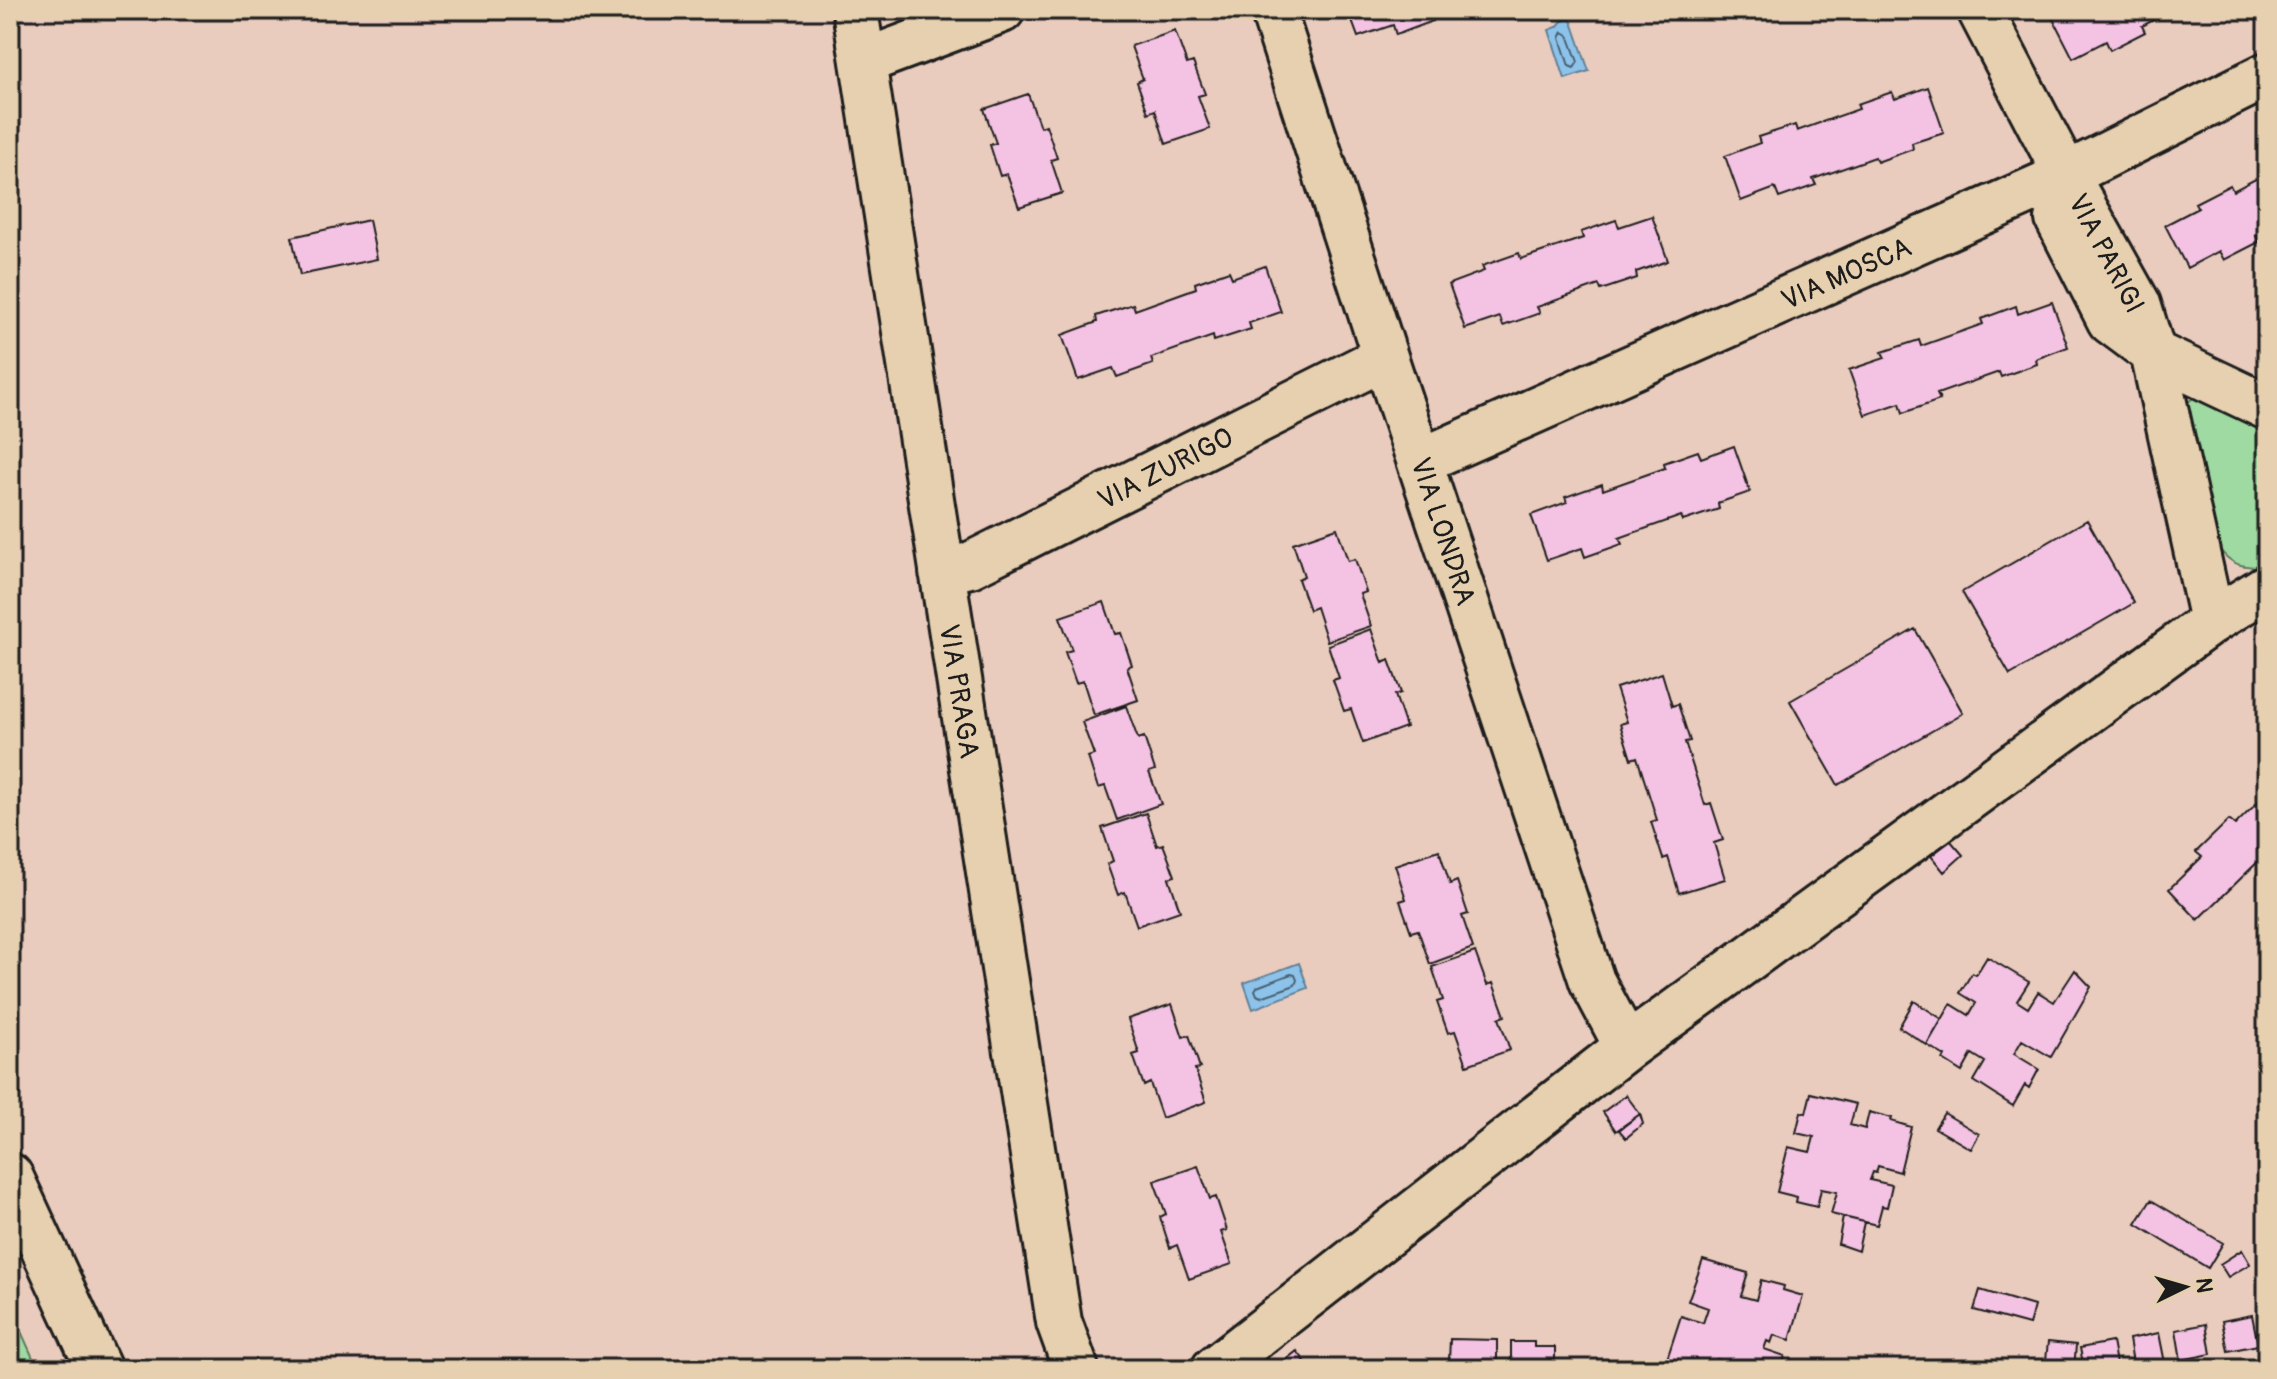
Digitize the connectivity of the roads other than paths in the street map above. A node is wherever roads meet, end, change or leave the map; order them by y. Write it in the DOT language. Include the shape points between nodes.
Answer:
graph roads {
  1 [pos="855,10"];
  2 [pos="880,10"];
  3 [pos="1002,10"];
  4 [pos="1273,10"];
  5 [pos="1948,10"];
  6 [pos="1980,10"];
  7 [pos="875,57"];
  8 [pos="2267,75"];
  9 [pos="2054,181"];
  10 [pos="2153,353"];
  11 [pos="1385,357"];
  12 [pos="2267,407"];
  13 [pos="1421,461"];
  14 [pos="956,569"];
  15 [pos="2267,587"];
  16 [pos="2212,621"];
  17 [pos="1627,1047"];
  18 [pos="10,1176"];
  19 [pos="99,1369"];
  20 [pos="1079,1369"];
  21 [pos="1214,1369"];
  1 -- 7 [label="street, VIA PRAGA"];
  2 -- 7 [label="street, VIA PRAGA"];
  3 -- 7 [label="street"];
  4 -- 11 [label="street, VIA LONDRA"];
  5 -- 9 [label="street, VIA PARIGI"];
  6 -- 9 [label="street, VIA PARIGI"];
  7 -- 14 [label="street, VIA PRAGA"];
  8 -- 9 [label="street, VIA MOSCA"];
  9 -- 10 [label="street, VIA PARIGI" via="2138,304"];
  9 -- 13 [label="street, VIA MOSCA"];
  10 -- 12 [label="street"];
  10 -- 16 [label="street, VIA PARIGI"];
  11 -- 13 [label="street, VIA LONDRA"];
  11 -- 14 [label="street, VIA ZURIGO"];
  13 -- 17 [label="street, VIA LONDRA" via="1592,981"];
  14 -- 20 [label="street, VIA PRAGA" via="1085,1312"];
  15 -- 16 [label="street"];
  16 -- 17 [label="street"];
  17 -- 21 [label="street"];
  18 -- 19 [label="street"];
}
